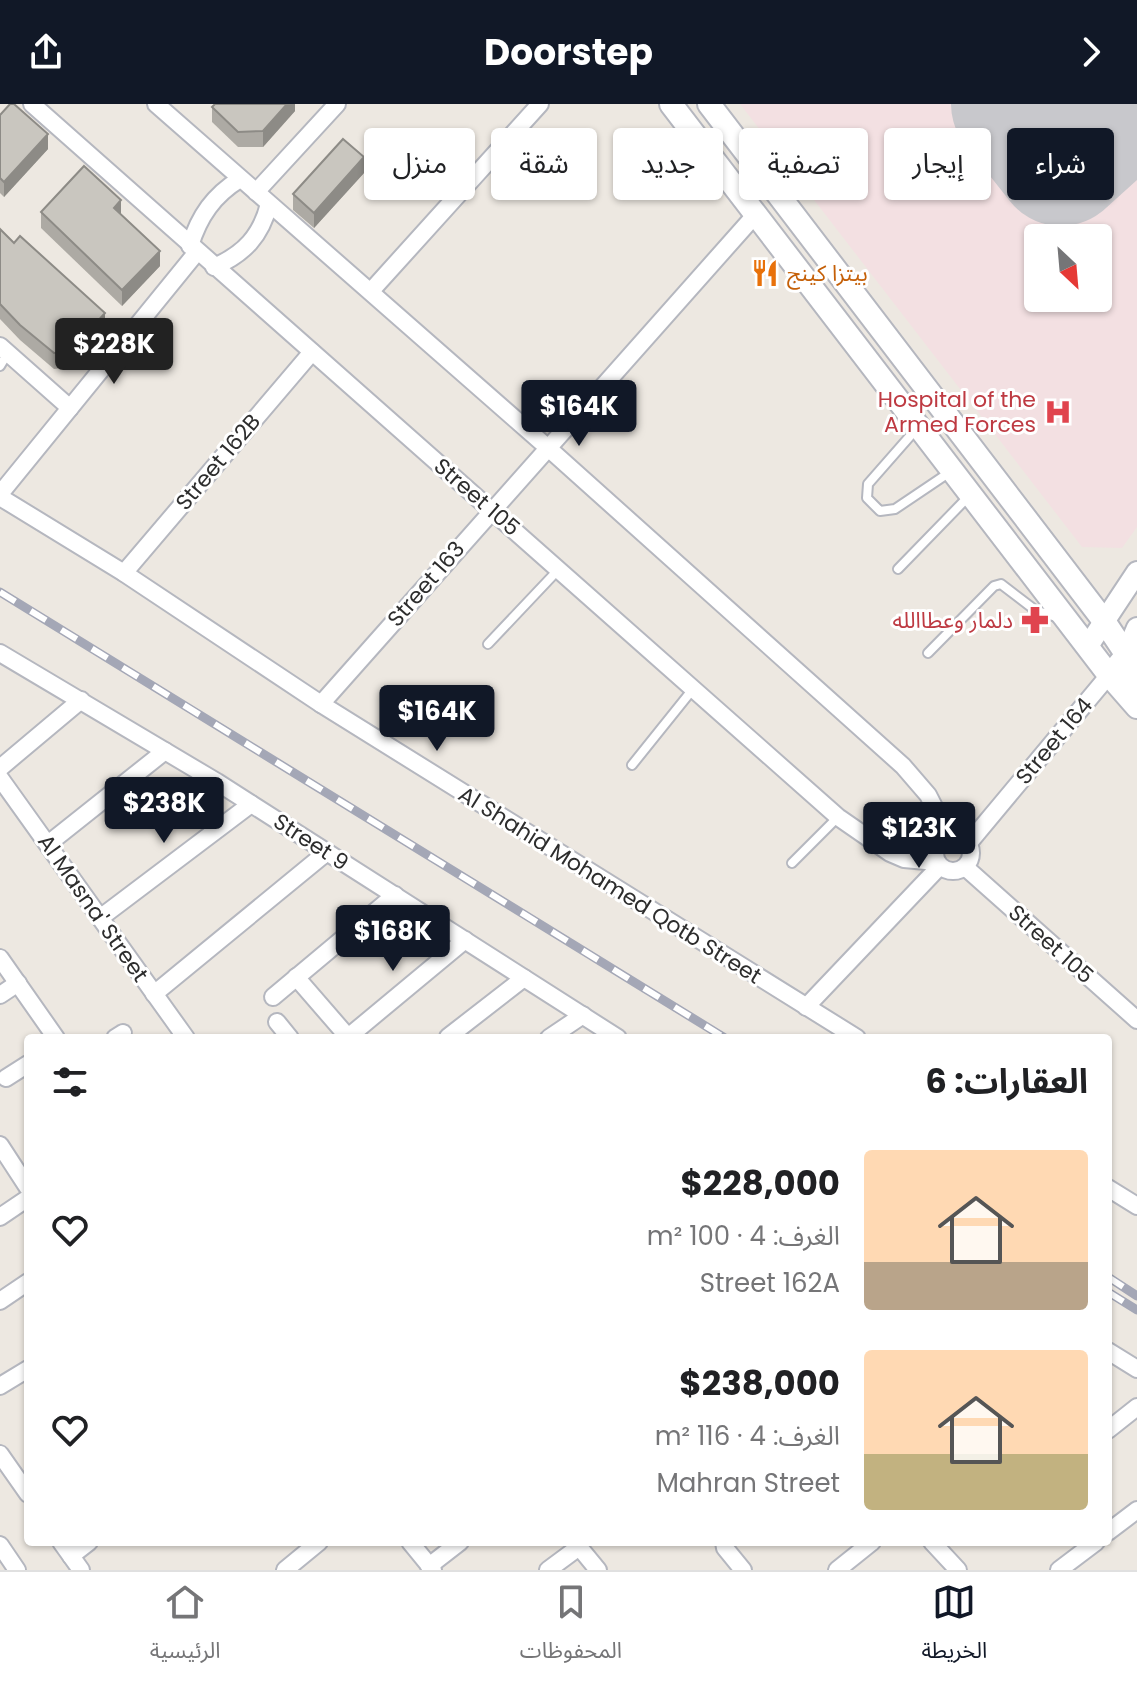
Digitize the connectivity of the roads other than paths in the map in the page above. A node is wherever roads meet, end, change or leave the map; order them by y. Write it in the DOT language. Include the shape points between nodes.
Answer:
graph roads {
  1 [pos="32,104"];
  2 [pos="156,104"];
  3 [pos="337,104"];
  4 [pos="540,104"];
  5 [pos="671,104"];
  6 [pos="709,104"];
  7 [pos="240,179"];
  8 [pos="256,192"];
  9 [pos="269,204"];
  10 [pos="756,214"];
  11 [pos="194,249"];
  12 [pos="214,267"];
  13 [pos="371,291"];
  14 [pos="312,352"];
  15 [pos="3,355"];
  16 [pos="938,404"];
  17 [pos="70,408"];
  18 [pos="918,426"];
  19 [pos="547,447"];
  20 [pos="976,454"];
  21 [pos="953,471"];
  22 [pos="972,494"];
  23 [pos="0,495"];
  24 [pos="491,510"];
  25 [pos="559,569"];
  26 [pos="898,569"];
  27 [pos="1137,572"];
  28 [pos="124,573"];
  29 [pos="1067,619"];
  30 [pos="1104,621"];
  31 [pos="1137,628"];
  32 [pos="488,644"];
  33 [pos="1088,646"];
  34 [pos="0,653"];
  35 [pos="928,653"];
  36 [pos="1132,659"];
  37 [pos="1109,675"];
  38 [pos="1137,688"];
  39 [pos="694,689"];
  40 [pos="81,700"];
  41 [pos="321,704"];
  42 [pos="1137,707"];
  43 [pos="165,751"];
  44 [pos="632,765"];
  45 [pos="0,768"];
  46 [pos="0,778"];
  47 [pos="251,804"];
  48 [pos="838,817"];
  49 [pos="949,836"];
  50 [pos="48,844"];
  51 [pos="968,844"];
  52 [pos="327,852"];
  53 [pos="792,863"];
  54 [pos="938,864"];
  55 [pos="965,867"];
  56 [pos="395,895"];
  57 [pos="100,918"];
  58 [pos="465,940"];
  59 [pos="0,958"];
  60 [pos="296,977"];
  61 [pos="524,978"];
  62 [pos="18,983"];
  63 [pos="154,994"];
  64 [pos="0,995"];
  65 [pos="273,997"];
  66 [pos="806,1007"];
  67 [pos="583,1015"];
  68 [pos="1137,1020"];
  69 [pos="277,1022"];
  70 [pos="53,1034"];
  71 [pos="183,1034"];
  72 [pos="287,1034"];
  73 [pos="344,1034"];
  74 [pos="352,1034"];
  75 [pos="452,1034"];
  76 [pos="555,1034"];
  77 [pos="612,1034"];
  78 [pos="850,1034"];
  79 [pos="24,1067"];
  80 [pos="6,1078"];
  81 [pos="0,1145"];
  82 [pos="24,1182"];
  83 [pos="1112,1190"];
  84 [pos="24,1201"];
  85 [pos="1137,1206"];
  86 [pos="0,1217"];
  87 [pos="24,1285"];
  88 [pos="0,1301"];
  89 [pos="1112,1353"];
  90 [pos="1137,1369"];
  91 [pos="24,1371"];
  92 [pos="0,1386"];
  93 [pos="1137,1407"];
  94 [pos="1112,1427"];
  95 [pos="0,1454"];
  96 [pos="24,1488"];
  97 [pos="1137,1510"];
  98 [pos="1112,1529"];
  99 [pos="0,1545"];
  100 [pos="64,1546"];
  101 [pos="314,1546"];
  102 [pos="413,1546"];
  103 [pos="456,1546"];
  104 [pos="575,1546"];
  105 [pos="579,1546"];
  106 [pos="726,1546"];
  107 [pos="868,1546"];
  108 [pos="936,1546"];
  109 [pos="1091,1546"];
  110 [pos="76,1563"];
  111 [pos="848,1567"];
  112 [pos="431,1568"];
  113 [pos="17,1570"];
  114 [pos="285,1570"];
  115 [pos="548,1570"];
  116 [pos="598,1570"];
  117 [pos="743,1570"];
  118 [pos="958,1570"];
  119 [pos="1059,1570"];
  1 -- 11 [label="street, Street 105"];
  2 -- 7 [label="street"];
  3 -- 8 [label="street"];
  4 -- 13 [label="street"];
  5 -- 10 [label="main road"];
  6 -- 16 [label="main road"];
  7 -- 8 [label="street"];
  7 -- 11 [label="street" via="213,200 195,229"];
  8 -- 9 [label="street"];
  9 -- 12 [label="street" via="245,250"];
  9 -- 13 [label="street"];
  10 -- 18 [label="main road"];
  10 -- 19 [label="street, Street 163"];
  11 -- 12 [label="street, Street 105"];
  11 -- 17 [label="street"];
  12 -- 14 [label="street, Street 105"];
  13 -- 19 [label="street"];
  14 -- 24 [label="street, Street 105"];
  14 -- 28 [label="street, Street 162B"];
  15 -- 17 [label="street"];
  16 -- 18 [label="main road"];
  16 -- 20 [label="main road"];
  17 -- 23 [label="street"];
  18 -- 21 [label="main road"];
  18 -- 21 [label="lane" via="868,484 867,498 880,511 895,509"];
  19 -- 24 [label="street, Street 163"];
  19 -- 49 [label="street" via="903,766 928,795"];
  20 -- 21 [label="main road"];
  20 -- 30 [label="main road"];
  21 -- 22 [label="main road"];
  22 -- 26 [label="lane"];
  22 -- 29 [label="main road"];
  23 -- 28 [label="street, Al Shahid Mohamed Qotb Street"];
  24 -- 25 [label="street, Street 105"];
  24 -- 41 [label="street, Street 163"];
  25 -- 32 [label="lane"];
  25 -- 39 [label="street, Street 105"];
  27 -- 30 [label="street"];
  28 -- 41 [label="street, Al Shahid Mohamed Qotb Street"];
  29 -- 33 [label="main road"];
  29 -- 35 [label="lane" via="1035,610 1001,584"];
  30 -- 33 [label="street"];
  30 -- 36 [label="main road"];
  31 -- 36 [label="street"];
  33 -- 37 [label="main road"];
  34 -- 40 [label="street, Street 9"];
  36 -- 37 [label="street"];
  36 -- 38 [label="main road"];
  37 -- 42 [label="main road"];
  37 -- 51 [label="street, Street 164"];
  39 -- 44 [label="lane"];
  39 -- 48 [label="street, Street 105"];
  40 -- 43 [label="street, Street 9"];
  40 -- 45 [label="street"];
  41 -- 66 [label="street, Al Shahid Mohamed Qotb Street"];
  43 -- 47 [label="street, Street 9"];
  43 -- 50 [label="street"];
  46 -- 50 [label="street, Al Masna' Street"];
  47 -- 52 [label="street, Street 9"];
  47 -- 57 [label="street"];
  48 -- 53 [label="lane"];
  48 -- 54 [label="street, Street 105" via="890,853"];
  49 -- 51 [label="street"];
  49 -- 54 [label="street" via="937,845"];
  50 -- 57 [label="street, Al Masna' Street"];
  51 -- 55 [label="street" via="971,855"];
  52 -- 56 [label="street, Street 9"];
  52 -- 63 [label="street"];
  54 -- 55 [label="street" via="955,871"];
  54 -- 66 [label="street"];
  55 -- 68 [label="street, Street 105"];
  56 -- 58 [label="street, Street 9"];
  56 -- 60 [label="street"];
  57 -- 63 [label="street, Al Masna' Street"];
  58 -- 61 [label="street, Street 9"];
  58 -- 74 [label="street"];
  59 -- 62 [label="street"];
  60 -- 65 [label="street"];
  60 -- 73 [label="street"];
  61 -- 67 [label="street, Street 9"];
  61 -- 75 [label="street"];
  62 -- 64 [label="street"];
  62 -- 70 [label="street"];
  63 -- 71 [label="street, Al Masna' Street"];
  66 -- 78 [label="street, Al Shahid Mohamed Qotb Street"];
  67 -- 76 [label="street"];
  67 -- 77 [label="street, Street 9"];
  69 -- 72 [label="street"];
  79 -- 80 [label="street"];
  81 -- 82 [label="street"];
  83 -- 85 [label="street"];
  84 -- 86 [label="street"];
  87 -- 88 [label="street"];
  89 -- 90 [label="street"];
  91 -- 92 [label="street"];
  93 -- 94 [label="street"];
  95 -- 96 [label="street"];
  97 -- 98 [label="street"];
  99 -- 113 [label="street"];
  100 -- 110 [label="street"];
  101 -- 114 [label="street"];
  102 -- 112 [label="street"];
  103 -- 112 [label="street"];
  104 -- 115 [label="street"];
  105 -- 116 [label="street"];
  106 -- 117 [label="street"];
  107 -- 111 [label="street"];
  108 -- 118 [label="street"];
  109 -- 119 [label="street"];
}
